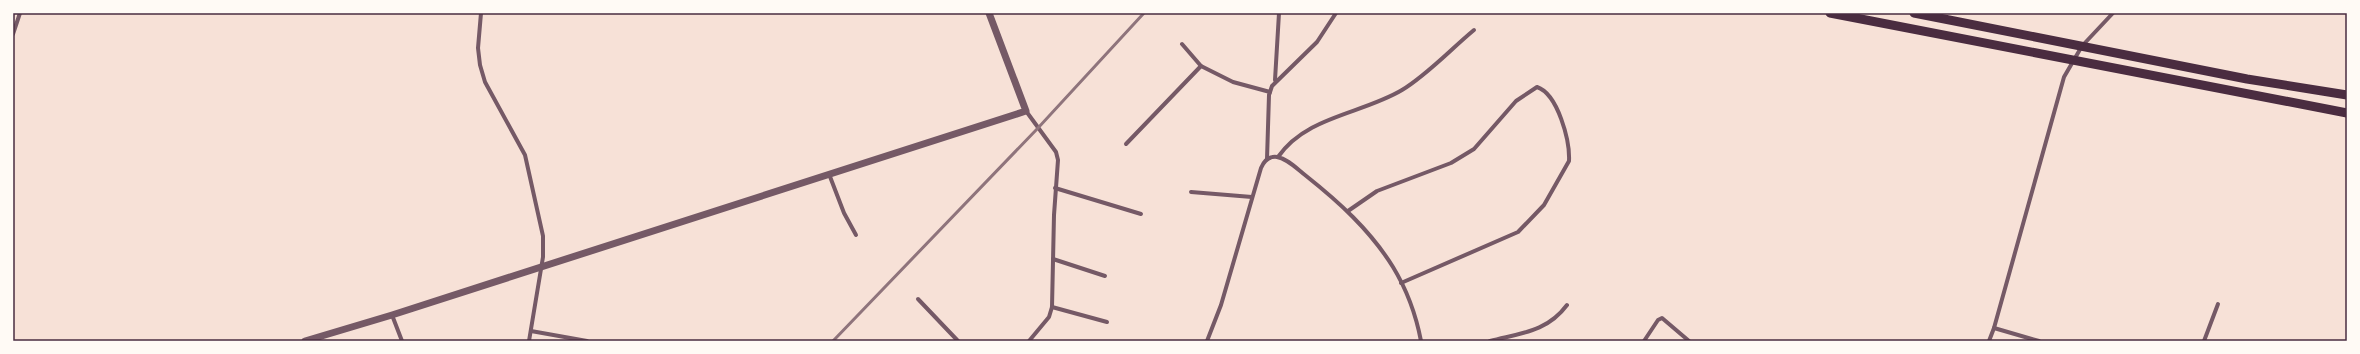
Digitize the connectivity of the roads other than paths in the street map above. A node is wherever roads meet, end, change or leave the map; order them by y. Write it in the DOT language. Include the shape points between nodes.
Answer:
graph roads {
  1 [pos="20,13"];
  2 [pos="481,13"];
  3 [pos="989,13"];
  4 [pos="1279,13"];
  5 [pos="1336,13"];
  6 [pos="1830,13"];
  7 [pos="1914,13"];
  8 [pos="2113,13"];
  9 [pos="1474,30"];
  10 [pos="13,34"];
  11 [pos="1182,44"];
  12 [pos="2082,46"];
  13 [pos="2073,59"];
  14 [pos="1201,66"];
  15 [pos="1275,80"];
  16 [pos="1270,92"];
  17 [pos="2347,95"];
  18 [pos="1026,112"];
  19 [pos="2347,113"];
  20 [pos="1126,144"];
  21 [pos="1278,157"];
  22 [pos="1267,160"];
  23 [pos="829,174"];
  24 [pos="1055,188"];
  25 [pos="1191,192"];
  26 [pos="1252,197"];
  27 [pos="1348,211"];
  28 [pos="1141,214"];
  29 [pos="856,235"];
  30 [pos="1053,259"];
  31 [pos="542,267"];
  32 [pos="1105,276"];
  33 [pos="1401,283"];
  34 [pos="918,299"];
  35 [pos="2218,304"];
  36 [pos="1567,305"];
  37 [pos="1052,307"];
  38 [pos="392,315"];
  39 [pos="1107,322"];
  40 [pos="1994,328"];
  41 [pos="531,331"];
  42 [pos="305,341"];
  43 [pos="402,341"];
  44 [pos="529,341"];
  45 [pos="587,341"];
  46 [pos="958,341"];
  47 [pos="1029,341"];
  48 [pos="1207,341"];
  49 [pos="1422,341"];
  50 [pos="1490,341"];
  51 [pos="1644,341"];
  52 [pos="1689,341"];
  53 [pos="1989,341"];
  54 [pos="2039,341"];
  55 [pos="2204,341"];
  1 -- 10 [label="street"];
  2 -- 31 [label="street" via="478,48 480,65 485,82 525,154 543,236"];
  3 -- 18 [label="street"];
  4 -- 15 [label="street"];
  5 -- 15 [label="street" via="1317,42"];
  6 -- 13 [label="main road"];
  7 -- 12 [label="main road"];
  8 -- 12 [label="street"];
  9 -- 21 [label="street" via="1402,89 1311,128 1290,142"];
  11 -- 14 [label="street"];
  12 -- 13 [label="street"];
  12 -- 17 [label="main road"];
  13 -- 19 [label="main road"];
  13 -- 40 [label="street" via="2057,96"];
  14 -- 16 [label="street" via="1233,82"];
  14 -- 20 [label="street"];
  15 -- 16 [label="street"];
  16 -- 22 [label="street"];
  18 -- 23 [label="street"];
  18 -- 24 [label="street" via="1056,152 1058,166"];
  21 -- 22 [label="street"];
  21 -- 27 [label="street" via="1290,163"];
  22 -- 26 [label="street" via="1261,168"];
  23 -- 29 [label="street" via="844,213"];
  23 -- 31 [label="street"];
  24 -- 28 [label="street"];
  24 -- 30 [label="street"];
  25 -- 26 [label="street"];
  26 -- 48 [label="street" via="1221,305"];
  27 -- 33 [label="street" via="1384,253"];
  27 -- 33 [label="street" via="1377,191 1461,158 1474,150 1516,101 1537,87 1548,93 1559,115 1569,161 1544,205 1518,232"];
  30 -- 32 [label="street"];
  30 -- 37 [label="street"];
  31 -- 38 [label="street"];
  31 -- 41 [label="street"];
  33 -- 49 [label="street"];
  34 -- 46 [label="street"];
  35 -- 55 [label="street"];
  36 -- 50 [label="street" via="1557,318 1536,330"];
  37 -- 39 [label="street"];
  37 -- 47 [label="street" via="1049,317"];
  38 -- 42 [label="street"];
  38 -- 43 [label="street"];
  40 -- 53 [label="street"];
  40 -- 54 [label="street"];
  41 -- 44 [label="street"];
  41 -- 45 [label="street"];
  51 -- 52 [label="street" via="1662,318"];
}
